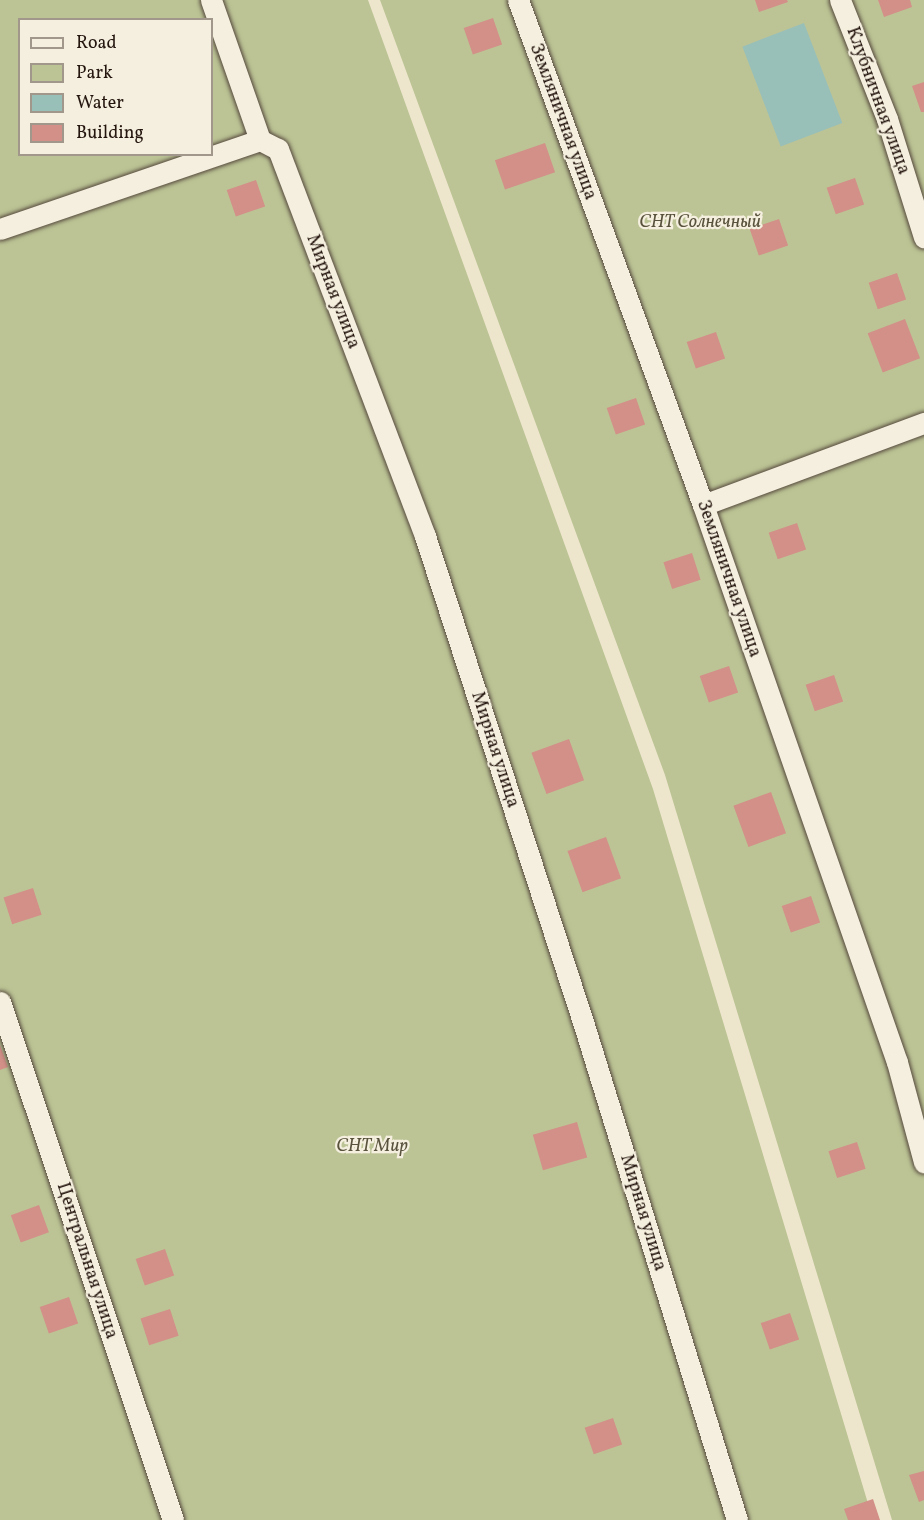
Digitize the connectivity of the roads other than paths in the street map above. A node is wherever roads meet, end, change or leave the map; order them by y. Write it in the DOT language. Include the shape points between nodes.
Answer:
graph roads {
  1 [pos="211,0"];
  2 [pos="518,0"];
  3 [pos="840,0"];
  4 [pos="260,140"];
  5 [pos="212,156"];
  6 [pos="213,156"];
  7 [pos="1,226"];
  8 [pos="924,237"];
  9 [pos="924,423"];
  10 [pos="703,505"];
  11 [pos="0,1002"];
  12 [pos="924,1162"];
  13 [pos="173,1520"];
  14 [pos="736,1520"];
  1 -- 4 [label="street"];
  2 -- 10 [label="street, Земляничная улица"];
  3 -- 8 [label="street, Клубничная улица" via="887,119"];
  4 -- 6 [label="street"];
  4 -- 14 [label="street, Мирная улица" via="278,149 425,536 584,1025"];
  5 -- 7 [label="street"];
  9 -- 10 [label="street"];
  10 -- 12 [label="street, Земляничная улица" via="897,1062"];
  11 -- 13 [label="street, Центральная улица"];
}
